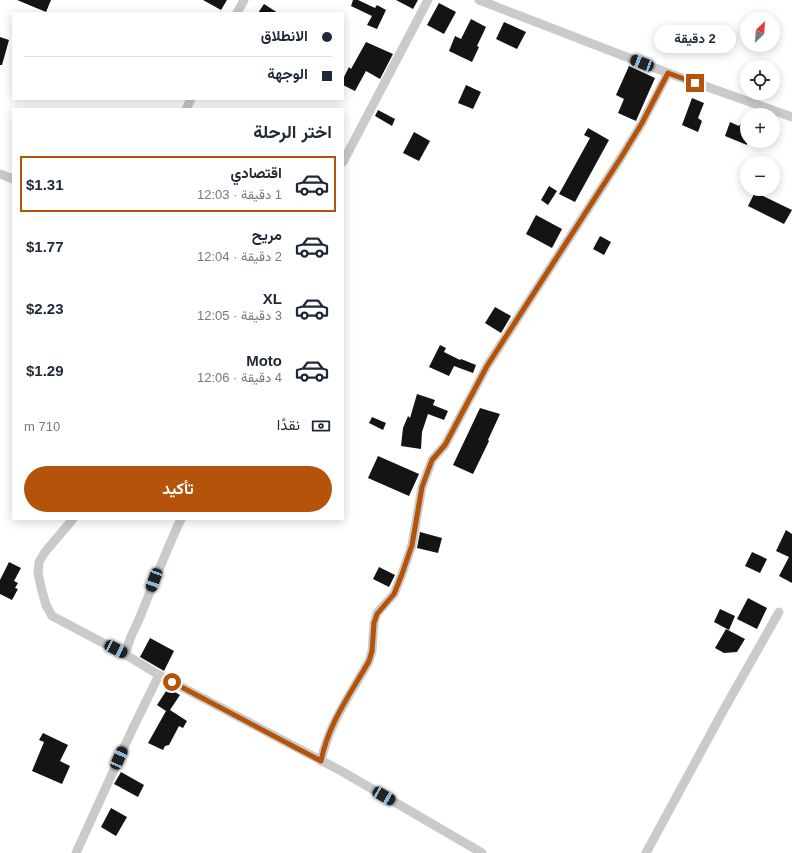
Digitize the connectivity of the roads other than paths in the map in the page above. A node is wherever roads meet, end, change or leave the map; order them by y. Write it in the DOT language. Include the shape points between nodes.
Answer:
graph roads {
  1 [pos="244,0"];
  2 [pos="428,0"];
  3 [pos="479,0"];
  4 [pos="494,3"];
  5 [pos="238,12"];
  6 [pos="668,73"];
  7 [pos="792,116"];
  8 [pos="344,160"];
  9 [pos="0,174"];
  10 [pos="12,179"];
  11 [pos="72,520"];
  12 [pos="181,520"];
  13 [pos="779,612"];
  14 [pos="126,654"];
  15 [pos="159,675"];
  16 [pos="321,761"];
  17 [pos="480,852"];
  18 [pos="76,853"];
  19 [pos="646,853"];
  1 -- 5 [label="street"];
  2 -- 8 [label="street"];
  3 -- 4 [label="street"];
  4 -- 6 [label="street"];
  6 -- 7 [label="street"];
  6 -- 16 [label="street" via="622,156 487,366 445,445 432,460 422,487 412,545 402,574 394,594 377,614 369,661 333,723"];
  9 -- 10 [label="street"];
  11 -- 14 [label="street" via="39,562 38,573 46,605 52,616"];
  12 -- 14 [label="street" via="130,636"];
  13 -- 19 [label="street"];
  14 -- 15 [label="street"];
  15 -- 16 [label="street"];
  15 -- 18 [label="street"];
  16 -- 17 [label="street"];
}
